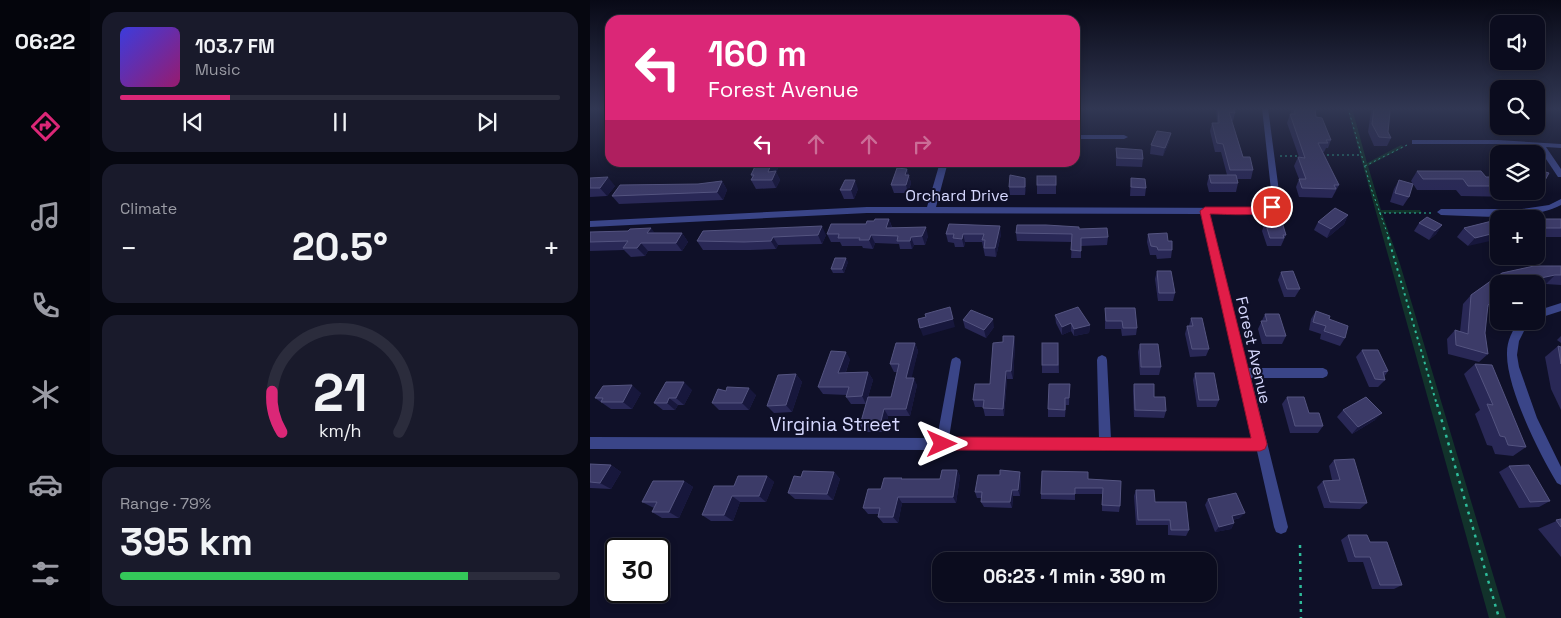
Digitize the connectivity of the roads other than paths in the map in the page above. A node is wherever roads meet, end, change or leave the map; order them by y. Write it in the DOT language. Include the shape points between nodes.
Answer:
graph roads {
  1 [pos="1080,137"];
  2 [pos="1124,137"];
  3 [pos="1270,137"];
  4 [pos="1415,142"];
  5 [pos="1541,145"];
  6 [pos="1545,145"];
  7 [pos="1561,146"];
  8 [pos="1545,151"];
  9 [pos="943,167"];
  10 [pos="1561,175"];
  11 [pos="1561,202"];
  12 [pos="931,210"];
  13 [pos="1205,211"];
  14 [pos="1441,212"];
  15 [pos="590,224"];
  16 [pos="1561,307"];
  17 [pos="1545,312"];
  18 [pos="1520,330"];
  19 [pos="1102,360"];
  20 [pos="956,362"];
  21 [pos="1243,373"];
  22 [pos="1323,373"];
  23 [pos="590,443"];
  24 [pos="942,444"];
  25 [pos="1105,444"];
  26 [pos="1260,444"];
  27 [pos="1561,479"];
  28 [pos="1280,527"];
  1 -- 2 [label="street"];
  3 -- 13 [label="street, Orchard Drive" via="1276,199 1272,207"];
  4 -- 5 [label="street"];
  6 -- 7 [label="street"];
  8 -- 10 [label="street"];
  9 -- 12 [label="street"];
  11 -- 14 [label="street" via="1538,211"];
  12 -- 13 [label="street, Orchard Drive"];
  12 -- 15 [label="street, Orchard Drive" via="836,211"];
  13 -- 21 [label="street, Forest Avenue"];
  16 -- 17 [label="street"];
  18 -- 27 [label="street" via="1513,344 1514,370 1537,432"];
  19 -- 25 [label="street"];
  20 -- 24 [label="street"];
  21 -- 22 [label="street"];
  21 -- 26 [label="street, Forest Avenue"];
  23 -- 24 [label="street, Virginia Street"];
  24 -- 25 [label="street, Virginia Street"];
  25 -- 26 [label="street, Virginia Street"];
  26 -- 28 [label="street, Forest Avenue"];
}
